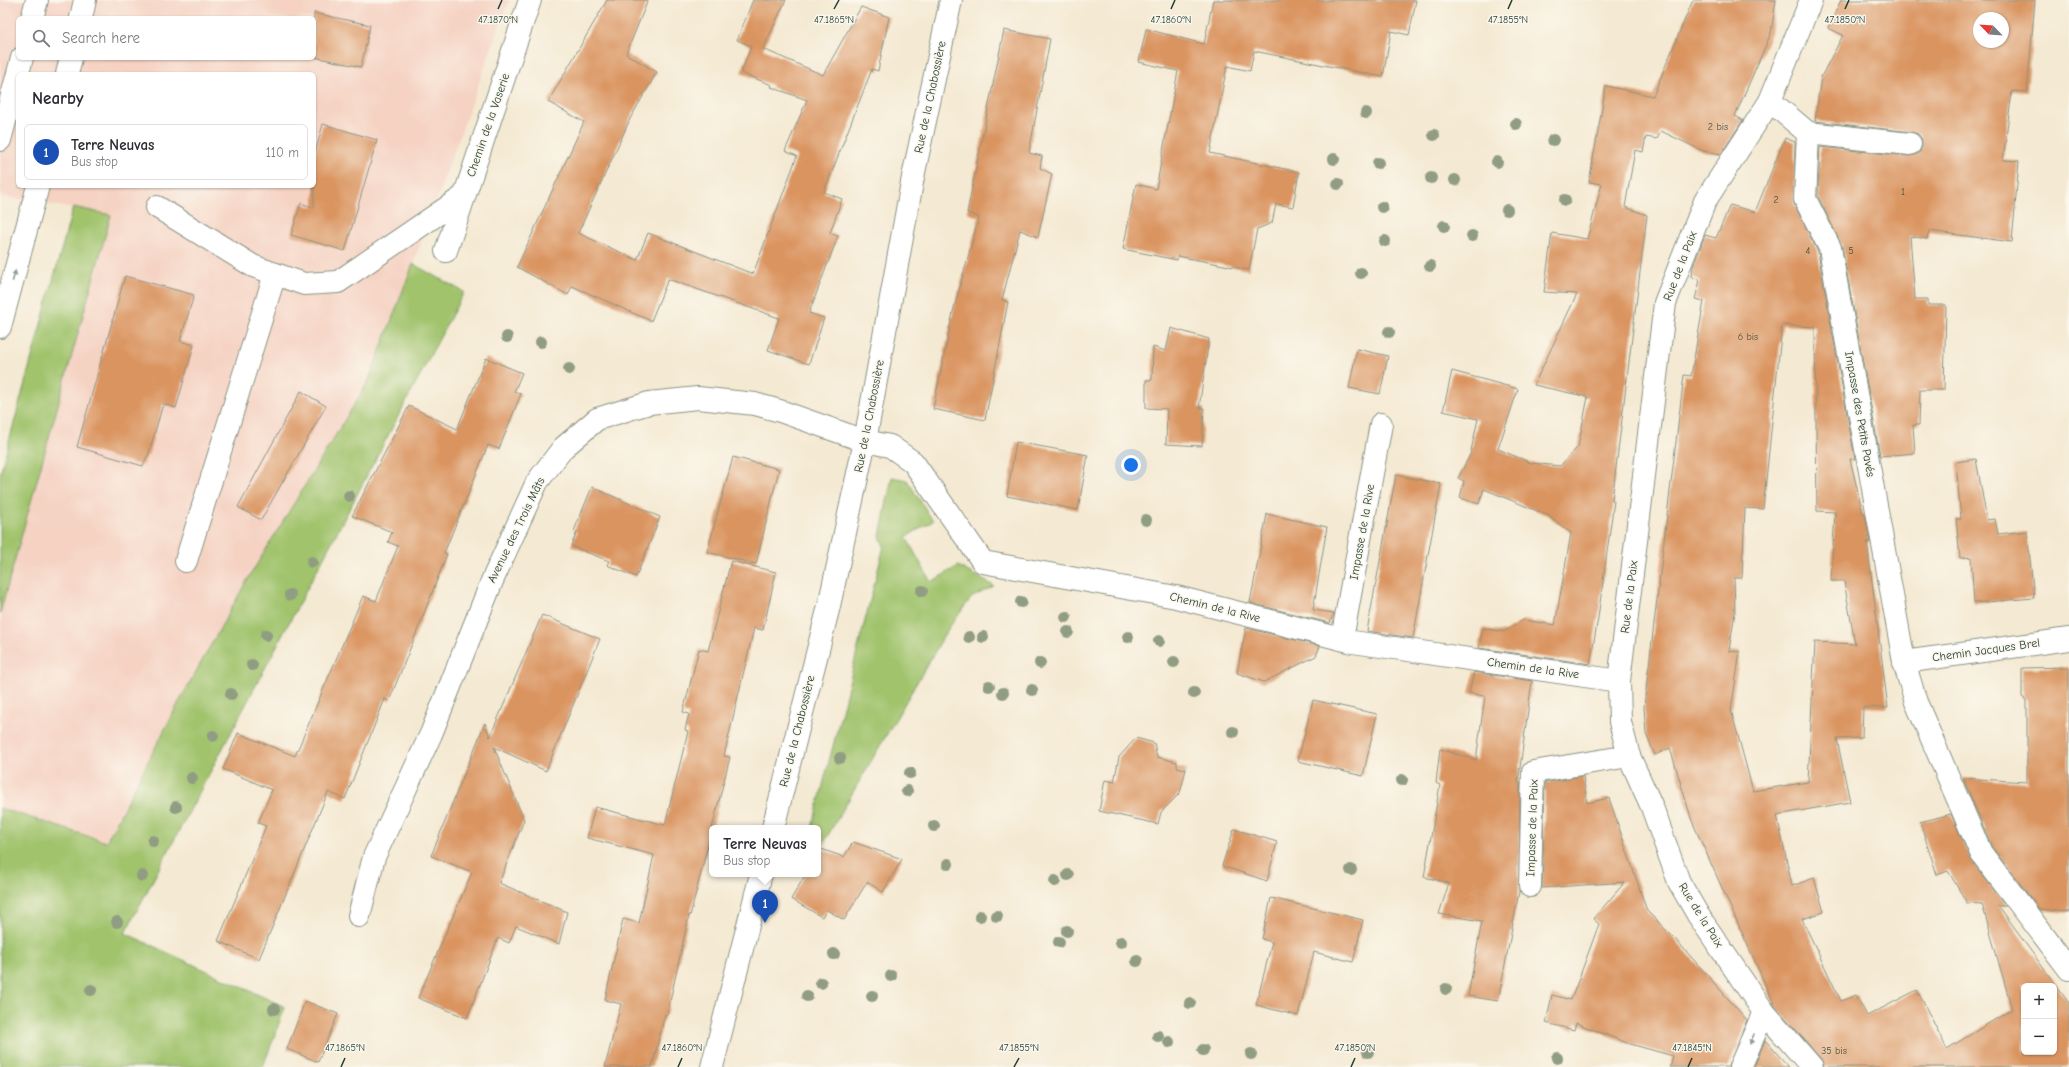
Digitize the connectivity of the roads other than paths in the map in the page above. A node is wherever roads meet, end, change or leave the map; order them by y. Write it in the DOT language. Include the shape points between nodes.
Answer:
graph roads {
  1 [pos="37,0"];
  2 [pos="85,0"];
  3 [pos="530,0"];
  4 [pos="951,0"];
  5 [pos="1811,0"];
  6 [pos="33,16"];
  7 [pos="81,16"];
  8 [pos="21,60"];
  9 [pos="70,60"];
  10 [pos="18,72"];
  11 [pos="67,72"];
  12 [pos="16,80"];
  13 [pos="1770,101"];
  14 [pos="1808,133"];
  15 [pos="0,140"];
  16 [pos="1910,144"];
  17 [pos="37,188"];
  18 [pos="464,196"];
  19 [pos="157,207"];
  20 [pos="446,251"];
  21 [pos="275,274"];
  22 [pos="0,327"];
  23 [pos="1382,424"];
  24 [pos="865,441"];
  25 [pos="186,561"];
  26 [pos="2069,638"];
  27 [pos="1342,639"];
  28 [pos="1904,662"];
  29 [pos="1619,681"];
  30 [pos="1629,756"];
  31 [pos="774,825"];
  32 [pos="760,877"];
  33 [pos="1530,886"];
  34 [pos="359,916"];
  35 [pos="2069,969"];
  36 [pos="1764,1012"];
  37 [pos="712,1067"];
  38 [pos="1740,1067"];
  39 [pos="1812,1067"];
  1 -- 6 [label="street"];
  2 -- 7 [label="street"];
  3 -- 18 [label="street, Chemin de la Vaserie"];
  4 -- 24 [label="street, Rue de la Chabossière" via="913,177"];
  5 -- 13 [label="street, Rue de la Paix"];
  8 -- 10 [label="street"];
  9 -- 11 [label="street"];
  12 -- 15 [label="street"];
  13 -- 14 [label="street"];
  13 -- 29 [label="street, Rue de la Paix" via="1705,201 1665,303"];
  14 -- 16 [label="street"];
  14 -- 28 [label="street, Impasse des Petits Pavés" via="1805,199 1830,248"];
  22 -- 17 [label="street, one-way"];
  18 -- 20 [label="street, Chemin de la Vaserie"];
  18 -- 21 [label="street" via="338,282 304,284"];
  19 -- 21 [label="street" via="253,266"];
  21 -- 25 [label="street"];
  23 -- 27 [label="street, Impasse de la Rive"];
  24 -- 27 [label="street, Chemin de la Rive" via="890,446 913,462 983,562 1176,597"];
  24 -- 31 [label="street, Rue de la Chabossière" via="829,606"];
  24 -- 34 [label="street, Avenue des Trois Mâts" via="780,410 755,404 698,398 649,403 597,420 563,448 537,482 492,581 431,734 374,857"];
  26 -- 28 [label="street, Chemin Jacques Brel"];
  27 -- 29 [label="street, Chemin de la Rive"];
  28 -- 35 [label="street, Impasse des Petits Pavés" via="1916,702 1981,853"];
  29 -- 30 [label="street, Rue de la Paix" via="1620,722"];
  30 -- 33 [label="street, Impasse de la Paix" via="1533,772"];
  30 -- 36 [label="street, Rue de la Paix" via="1652,807 1687,898"];
  32 -- 37 [label="street"];
  36 -- 38 [label="street, one-way"];
  36 -- 39 [label="street, Rue de la Paix"];
}
